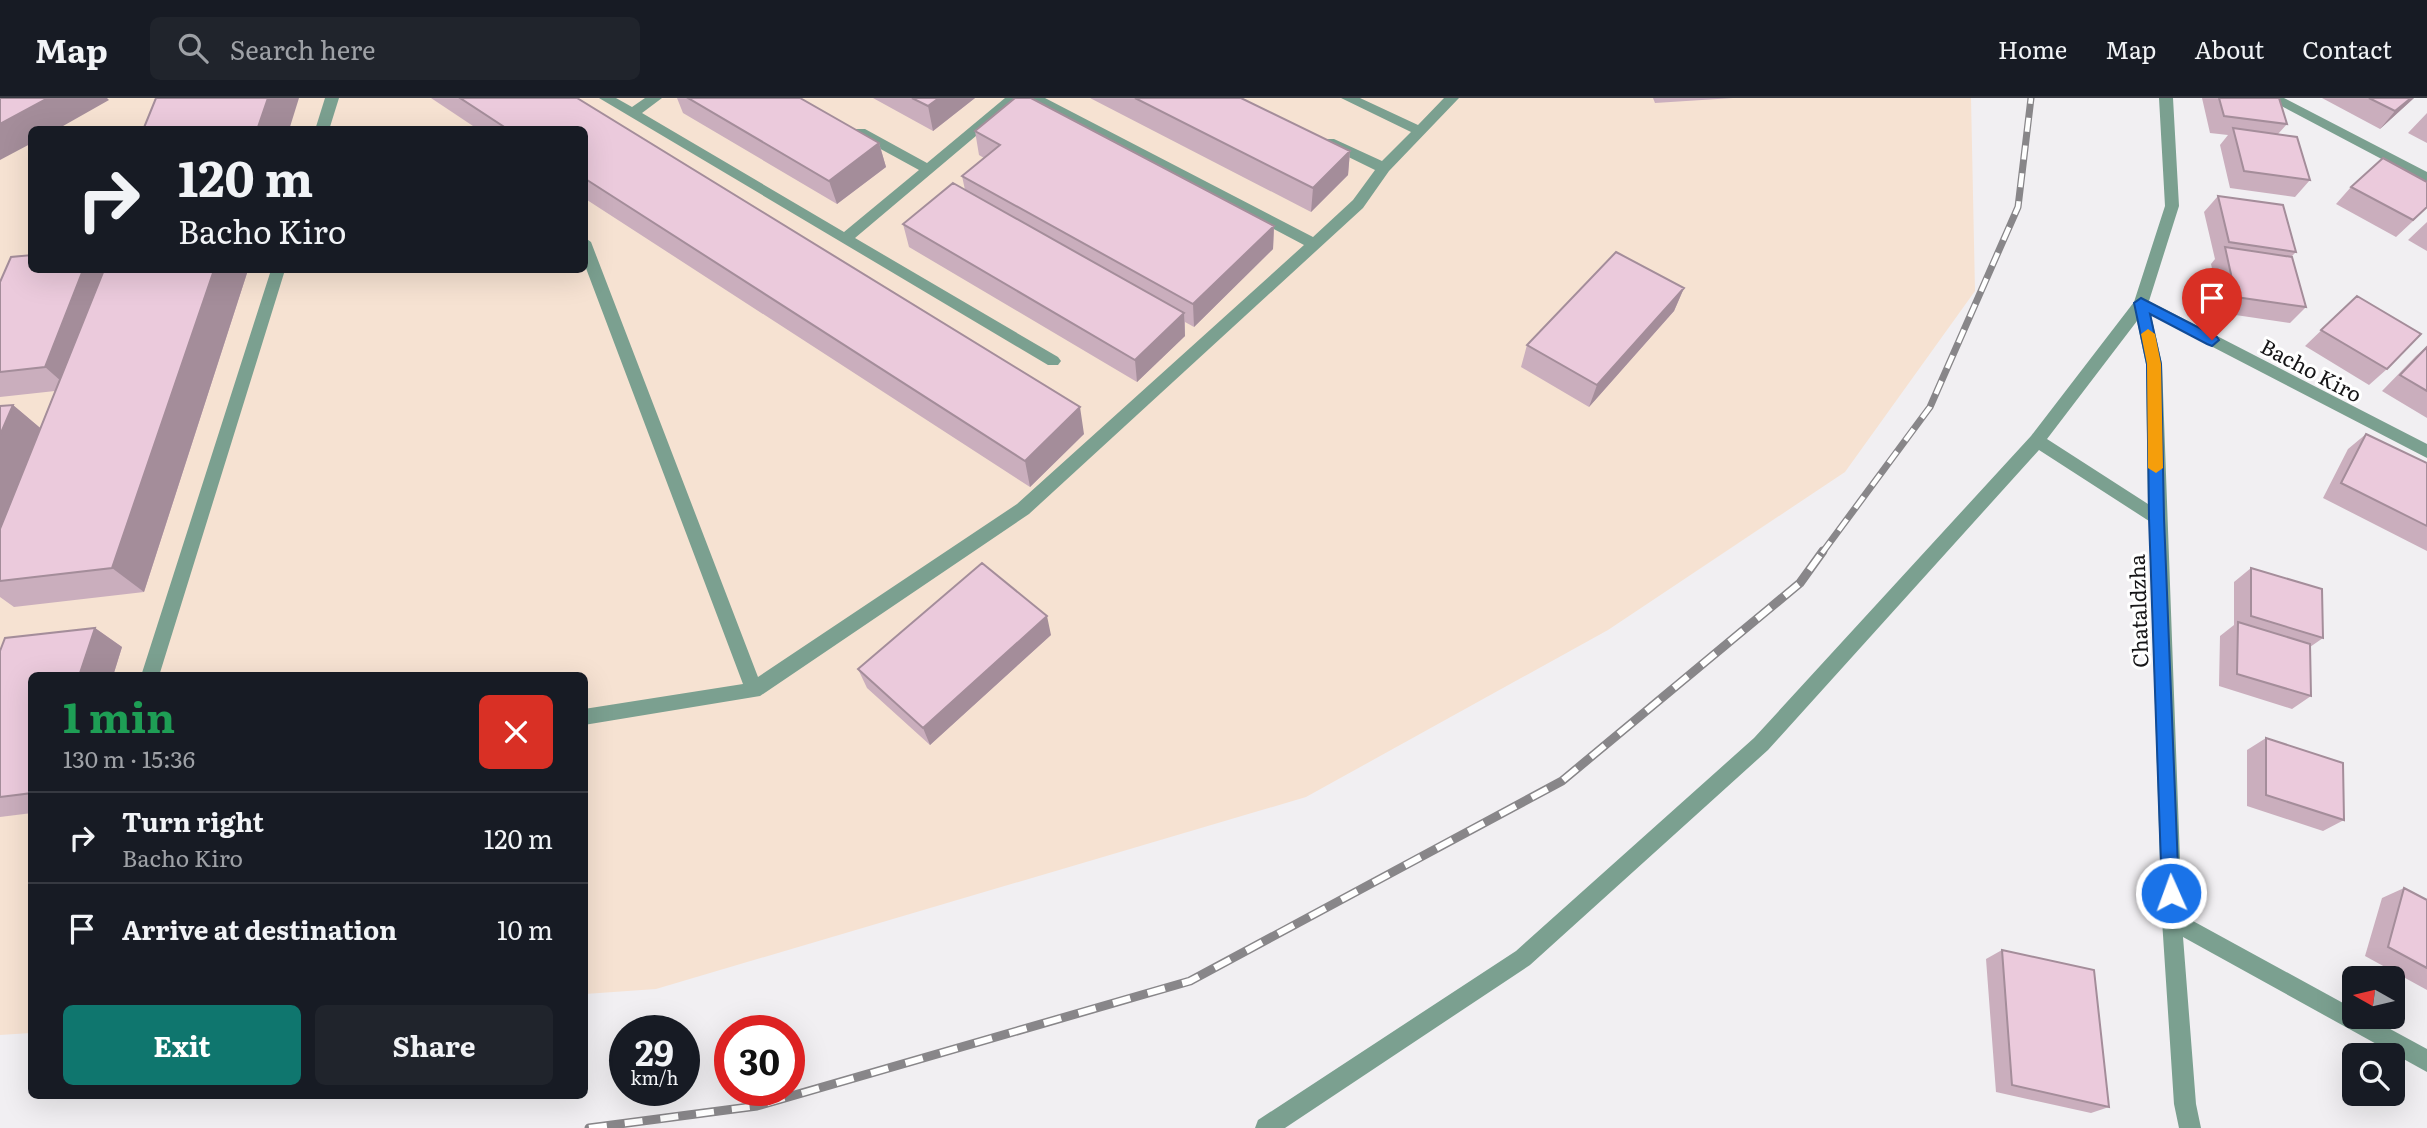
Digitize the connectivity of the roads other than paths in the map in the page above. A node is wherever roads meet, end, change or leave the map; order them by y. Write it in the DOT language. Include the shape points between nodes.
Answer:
graph roads {
  1 [pos="332,98"];
  2 [pos="606,98"];
  3 [pos="655,98"];
  4 [pos="1014,98"];
  5 [pos="1034,98"];
  6 [pos="1348,98"];
  7 [pos="1452,98"];
  8 [pos="2166,98"];
  9 [pos="2273,98"];
  10 [pos="632,113"];
  11 [pos="846,124"];
  12 [pos="323,126"];
  13 [pos="1420,131"];
  14 [pos="1311,133"];
  15 [pos="1384,169"];
  16 [pos="928,170"];
  17 [pos="2427,178"];
  18 [pos="846,238"];
  19 [pos="1314,244"];
  20 [pos="588,253"];
  21 [pos="277,273"];
  22 [pos="2141,303"];
  23 [pos="1053,361"];
  24 [pos="2037,441"];
  25 [pos="2427,452"];
  26 [pos="2157,518"];
  27 [pos="151,672"];
  28 [pos="754,690"];
  29 [pos="588,716"];
  30 [pos="2172,920"];
  31 [pos="2427,1061"];
  32 [pos="1266,1128"];
  33 [pos="2190,1128"];
  1 -- 12 [label="street"];
  2 -- 10 [label="street"];
  3 -- 10 [label="street"];
  4 -- 16 [label="street"];
  5 -- 19 [label="street"];
  6 -- 13 [label="street"];
  7 -- 13 [label="street"];
  8 -- 22 [label="street, Chataldzha" via="2172,206"];
  9 -- 17 [label="street"];
  10 -- 18 [label="street"];
  11 -- 16 [label="street"];
  13 -- 15 [label="street"];
  14 -- 15 [label="street"];
  15 -- 19 [label="street" via="1358,204"];
  16 -- 18 [label="street"];
  18 -- 23 [label="street"];
  19 -- 28 [label="street" via="1023,509"];
  20 -- 28 [label="street"];
  21 -- 27 [label="street"];
  22 -- 24 [label="street"];
  22 -- 25 [label="street, Bacho Kiro"];
  22 -- 26 [label="street, Chataldzha" via="2154,364"];
  24 -- 26 [label="street"];
  24 -- 32 [label="street" via="1761,744 1523,958"];
  26 -- 30 [label="street, Chataldzha"];
  28 -- 29 [label="street"];
  30 -- 31 [label="street"];
  30 -- 33 [label="street, Chataldzha"];
}
